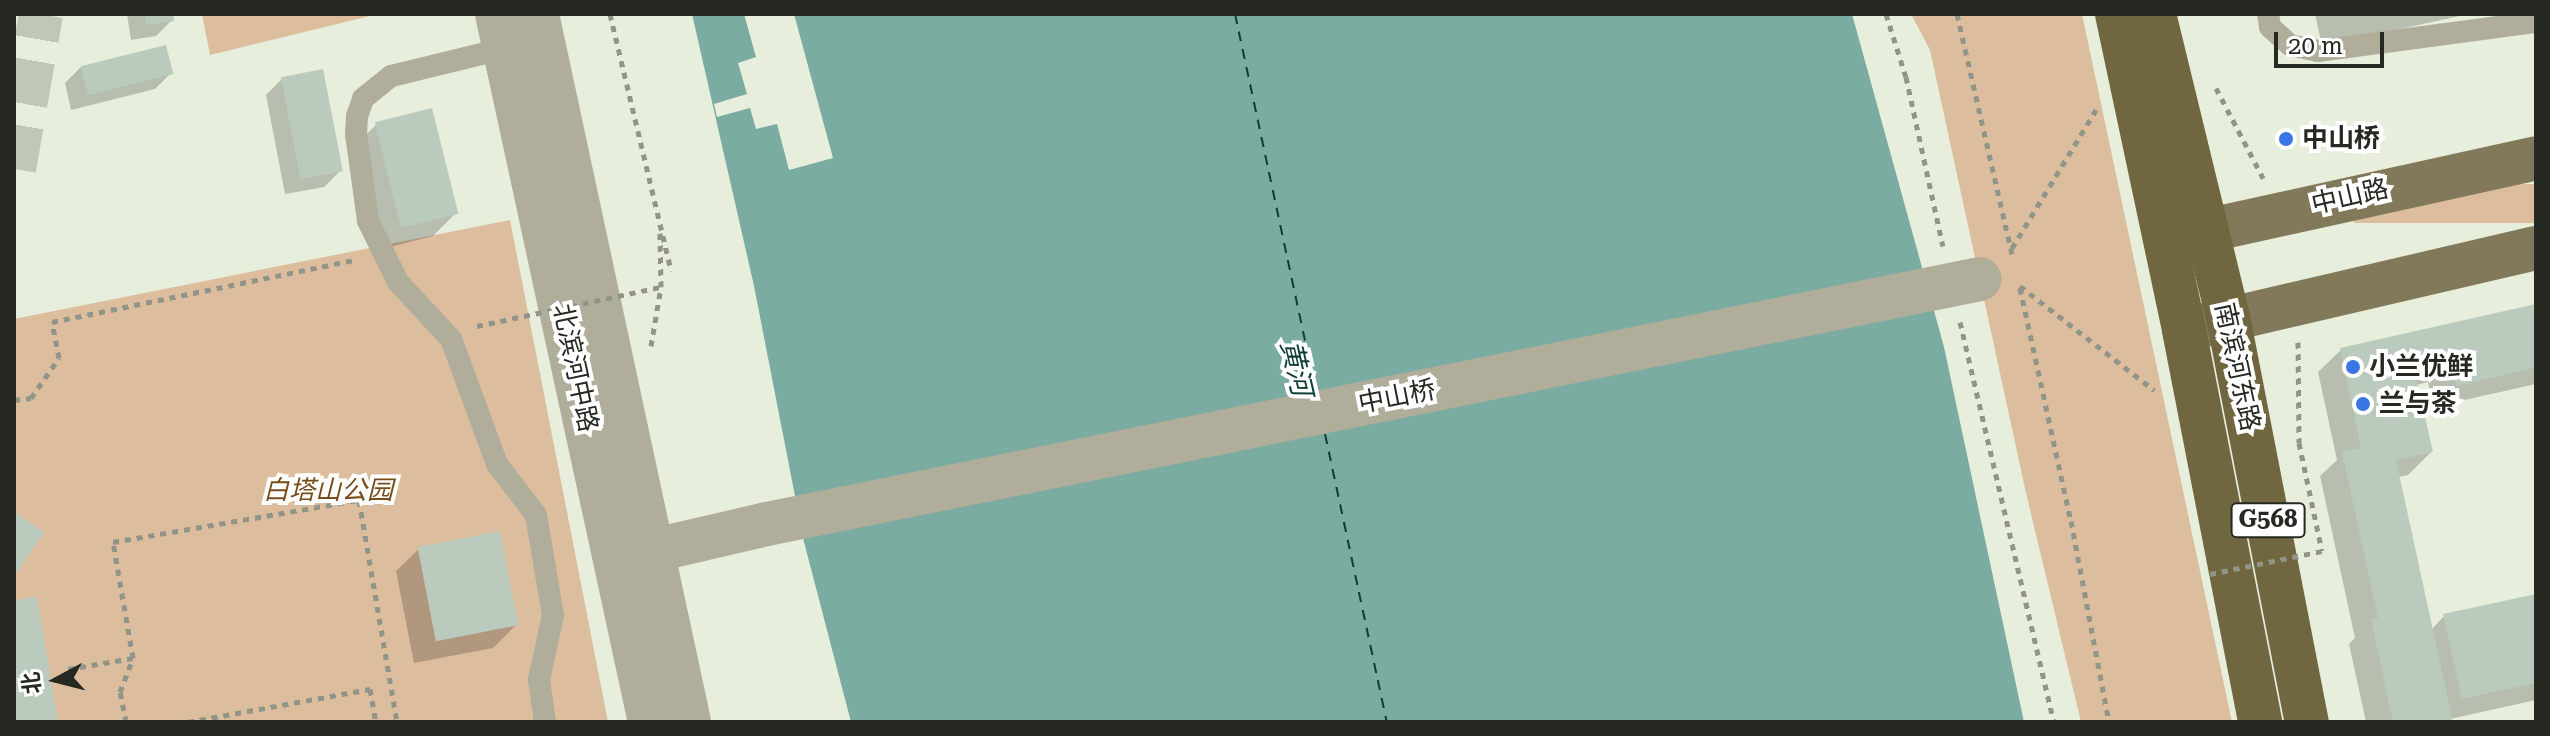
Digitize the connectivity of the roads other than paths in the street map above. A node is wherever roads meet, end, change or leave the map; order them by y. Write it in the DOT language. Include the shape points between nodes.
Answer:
graph roads {
  1 [pos="537,14"];
  2 [pos="2117,14"];
  3 [pos="2154,14"];
  4 [pos="2268,14"];
  5 [pos="2536,22"];
  6 [pos="502,31"];
  7 [pos="2536,158"];
  8 [pos="2186,238"];
  9 [pos="2536,248"];
  10 [pos="1997,282"];
  11 [pos="2228,317"];
  12 [pos="2184,330"];
  13 [pos="636,555"];
  14 [pos="545,722"];
  15 [pos="650,722"];
  16 [pos="689,722"];
  17 [pos="2260,722"];
  18 [pos="2307,722"];
  1 -- 13 [label="street, 北滨河中路"];
  2 -- 8 [label="highway, 南滨河东路 / G568"];
  3 -- 8 [label="highway, 南滨河东路 / G568"];
  4 -- 5 [label="lane" via="2270,27 2290,45 2318,51"];
  6 -- 13 [label="street, 北滨河中路"];
  6 -- 14 [label="lane" via="391,76 363,99 356,134 368,221 398,282 451,339 497,464 536,515 553,615 539,680"];
  7 -- 8 [label="main road, 中山路"];
  8 -- 11 [label="highway, 南滨河东路 / G568"];
  8 -- 12 [label="highway, 南滨河东路 / G568"];
  9 -- 11 [label="main road"];
  10 -- 13 [label="street, 中山桥, bridge" via="767,524"];
  11 -- 12 [label="main road"];
  11 -- 18 [label="highway, 南滨河东路 / G568"];
  12 -- 17 [label="highway, 南滨河东路 / G568"];
  13 -- 15 [label="street, 北滨河中路"];
  13 -- 16 [label="street, 北滨河中路"];
}
